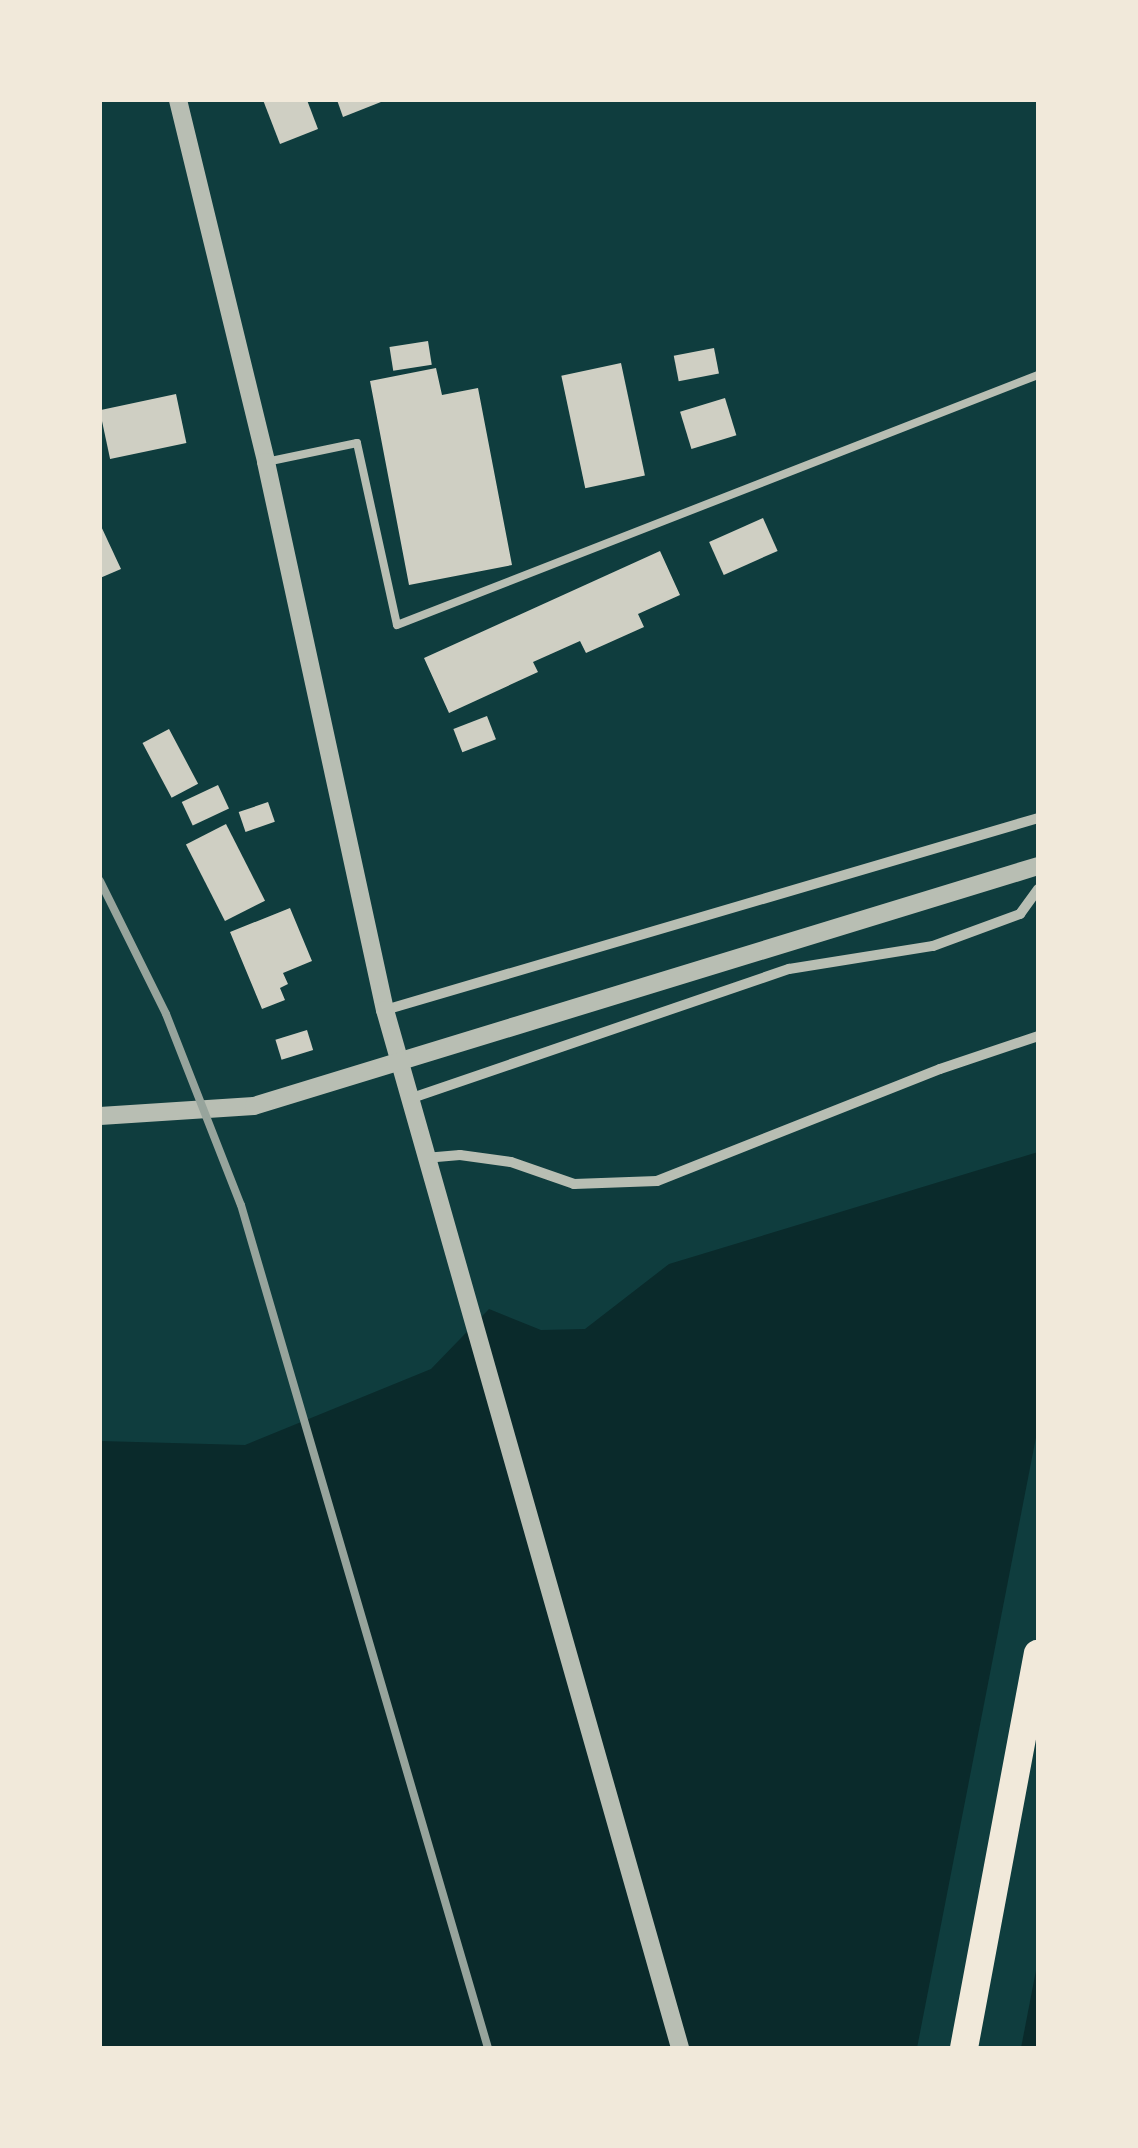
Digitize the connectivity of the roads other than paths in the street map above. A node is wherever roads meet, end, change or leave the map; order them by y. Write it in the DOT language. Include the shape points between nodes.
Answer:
graph roads {
  1 [pos="178,100"];
  2 [pos="1038,376"];
  3 [pos="266,462"];
  4 [pos="1038,818"];
  5 [pos="1038,866"];
  6 [pos="1038,890"];
  7 [pos="384,1010"];
  8 [pos="1038,1036"];
  9 [pos="408,1100"];
  10 [pos="100,1116"];
  11 [pos="424,1158"];
  12 [pos="1038,1654"];
  13 [pos="680,2048"];
  14 [pos="964,2048"];
  1 -- 3 [label="street"];
  2 -- 3 [label="lane" via="397,625 357,443"];
  3 -- 7 [label="street"];
  4 -- 7 [label="street"];
  5 -- 10 [label="street" via="254,1106"];
  6 -- 9 [label="street" via="1020,914 933,946 789,969"];
  7 -- 9 [label="street"];
  8 -- 11 [label="street" via="657,1181 574,1184 510,1162"];
  9 -- 11 [label="street"];
  11 -- 13 [label="street"];
  12 -- 14 [label="highway"];
}
